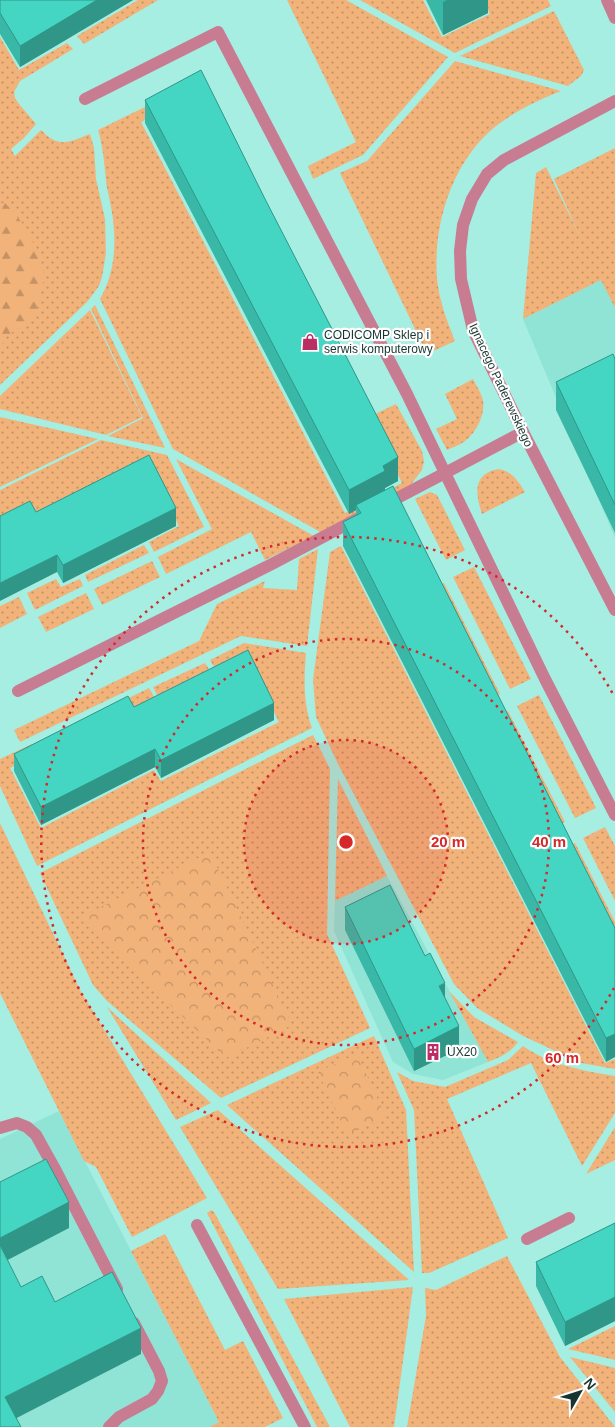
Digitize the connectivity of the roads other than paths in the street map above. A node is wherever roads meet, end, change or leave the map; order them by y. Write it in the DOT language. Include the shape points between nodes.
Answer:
graph roads {
  1 [pos="607,0"];
  2 [pos="615,18"];
  3 [pos="85,99"];
  4 [pos="615,100"];
  5 [pos="523,432"];
  6 [pos="445,473"];
  7 [pos="615,610"];
  8 [pos="18,691"];
  9 [pos="615,815"];
  10 [pos="0,1128"];
  11 [pos="569,1218"];
  12 [pos="197,1225"];
  13 [pos="527,1239"];
  14 [pos="109,1427"];
  15 [pos="305,1427"];
  1 -- 2 [label="street"];
  3 -- 6 [label="street" via="218,32"];
  4 -- 5 [label="street, Ignacego Paderewskiego" via="504,160 487,174 472,198 463,225 461,279 473,330"];
  5 -- 6 [label="street"];
  5 -- 7 [label="street, Ignacego Paderewskiego"];
  6 -- 8 [label="street"];
  6 -- 9 [label="street"];
  10 -- 14 [label="street" via="17,1123 27,1126 36,1135 159,1371 162,1381 152,1399 119,1417"];
  11 -- 13 [label="street"];
  12 -- 15 [label="street"];
}
